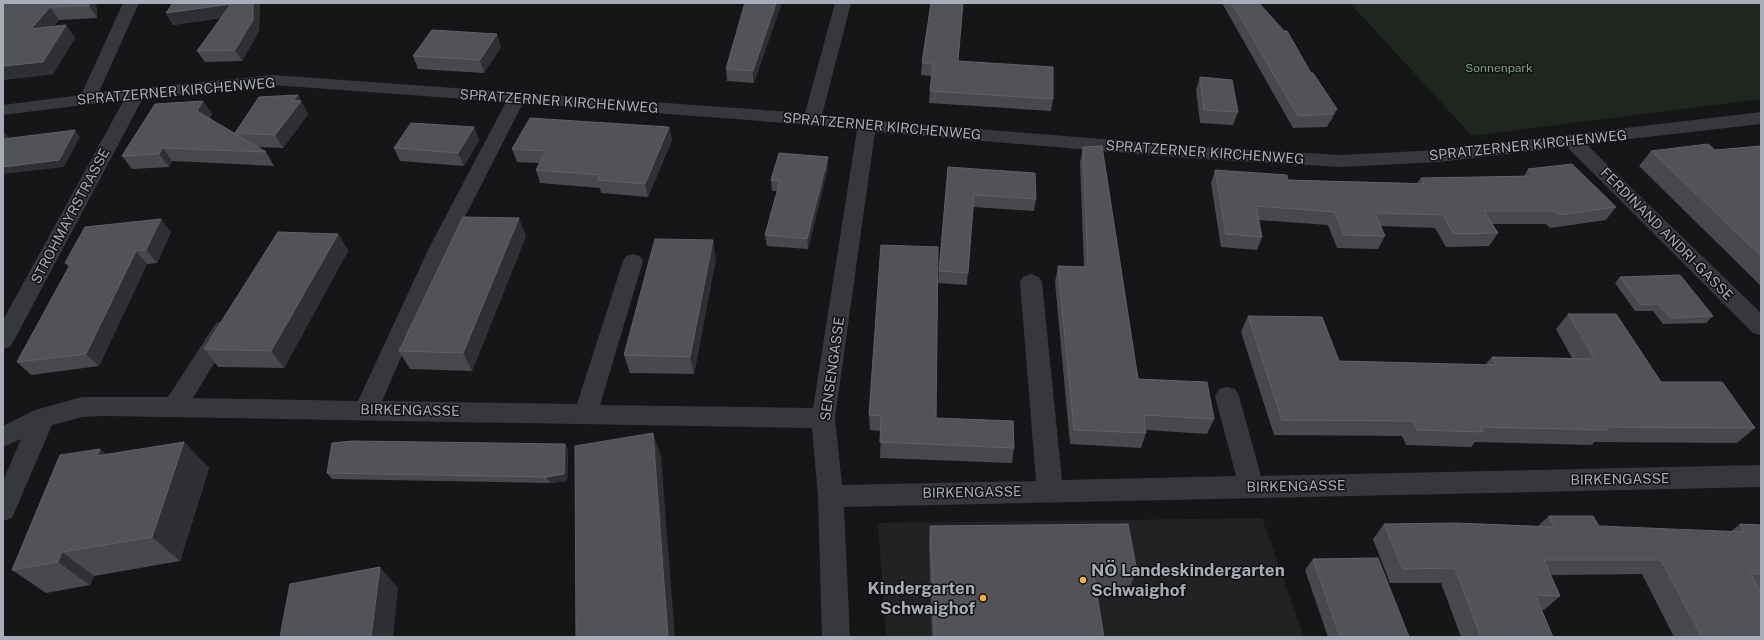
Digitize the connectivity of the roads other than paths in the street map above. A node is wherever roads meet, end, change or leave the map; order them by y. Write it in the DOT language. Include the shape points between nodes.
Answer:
graph roads {
  1 [pos="131,3"];
  2 [pos="844,3"];
  3 [pos="136,92"];
  4 [pos="88,98"];
  5 [pos="517,98"];
  6 [pos="3,110"];
  7 [pos="1761,118"];
  8 [pos="812,119"];
  9 [pos="867,126"];
  10 [pos="1572,141"];
  11 [pos="633,261"];
  12 [pos="1031,282"];
  13 [pos="236,309"];
  14 [pos="1761,327"];
  15 [pos="3,340"];
  16 [pos="1227,396"];
  17 [pos="175,407"];
  18 [pos="366,410"];
  19 [pos="586,413"];
  20 [pos="44,417"];
  21 [pos="823,418"];
  22 [pos="3,437"];
  23 [pos="1761,476"];
  24 [pos="1251,486"];
  25 [pos="1050,491"];
  26 [pos="831,496"];
  27 [pos="3,510"];
  28 [pos="836,637"];
  1 -- 4 [label="street"];
  2 -- 8 [label="street"];
  3 -- 4 [label="street, SPRATZERNER KIRCHENWEG"];
  3 -- 5 [label="street, SPRATZERNER KIRCHENWEG" via="264,80"];
  3 -- 15 [label="street, STROHMAYRSTRASSE"];
  4 -- 6 [label="street, SPRATZERNER KIRCHENWEG"];
  5 -- 8 [label="street, SPRATZERNER KIRCHENWEG"];
  5 -- 18 [label="street" via="439,248"];
  7 -- 10 [label="street, SPRATZERNER KIRCHENWEG"];
  8 -- 9 [label="street, SPRATZERNER KIRCHENWEG"];
  9 -- 10 [label="street, SPRATZERNER KIRCHENWEG" via="1187,152 1341,161 1439,156"];
  9 -- 21 [label="street, SENSENGASSE"];
  10 -- 14 [label="street, FERDINAND ANDRI-GASSE"];
  11 -- 19 [label="street"];
  12 -- 25 [label="street"];
  13 -- 17 [label="street"];
  16 -- 24 [label="street"];
  17 -- 18 [label="street, BIRKENGASSE"];
  17 -- 20 [label="street, BIRKENGASSE" via="82,407"];
  18 -- 19 [label="street, BIRKENGASSE"];
  19 -- 21 [label="street, BIRKENGASSE"];
  20 -- 22 [label="street, BIRKENGASSE"];
  20 -- 27 [label="street"];
  21 -- 26 [label="street, SENSENGASSE"];
  23 -- 24 [label="street, BIRKENGASSE"];
  24 -- 25 [label="street, BIRKENGASSE"];
  25 -- 26 [label="street, BIRKENGASSE"];
  26 -- 28 [label="street, SENSENGASSE"];
}
